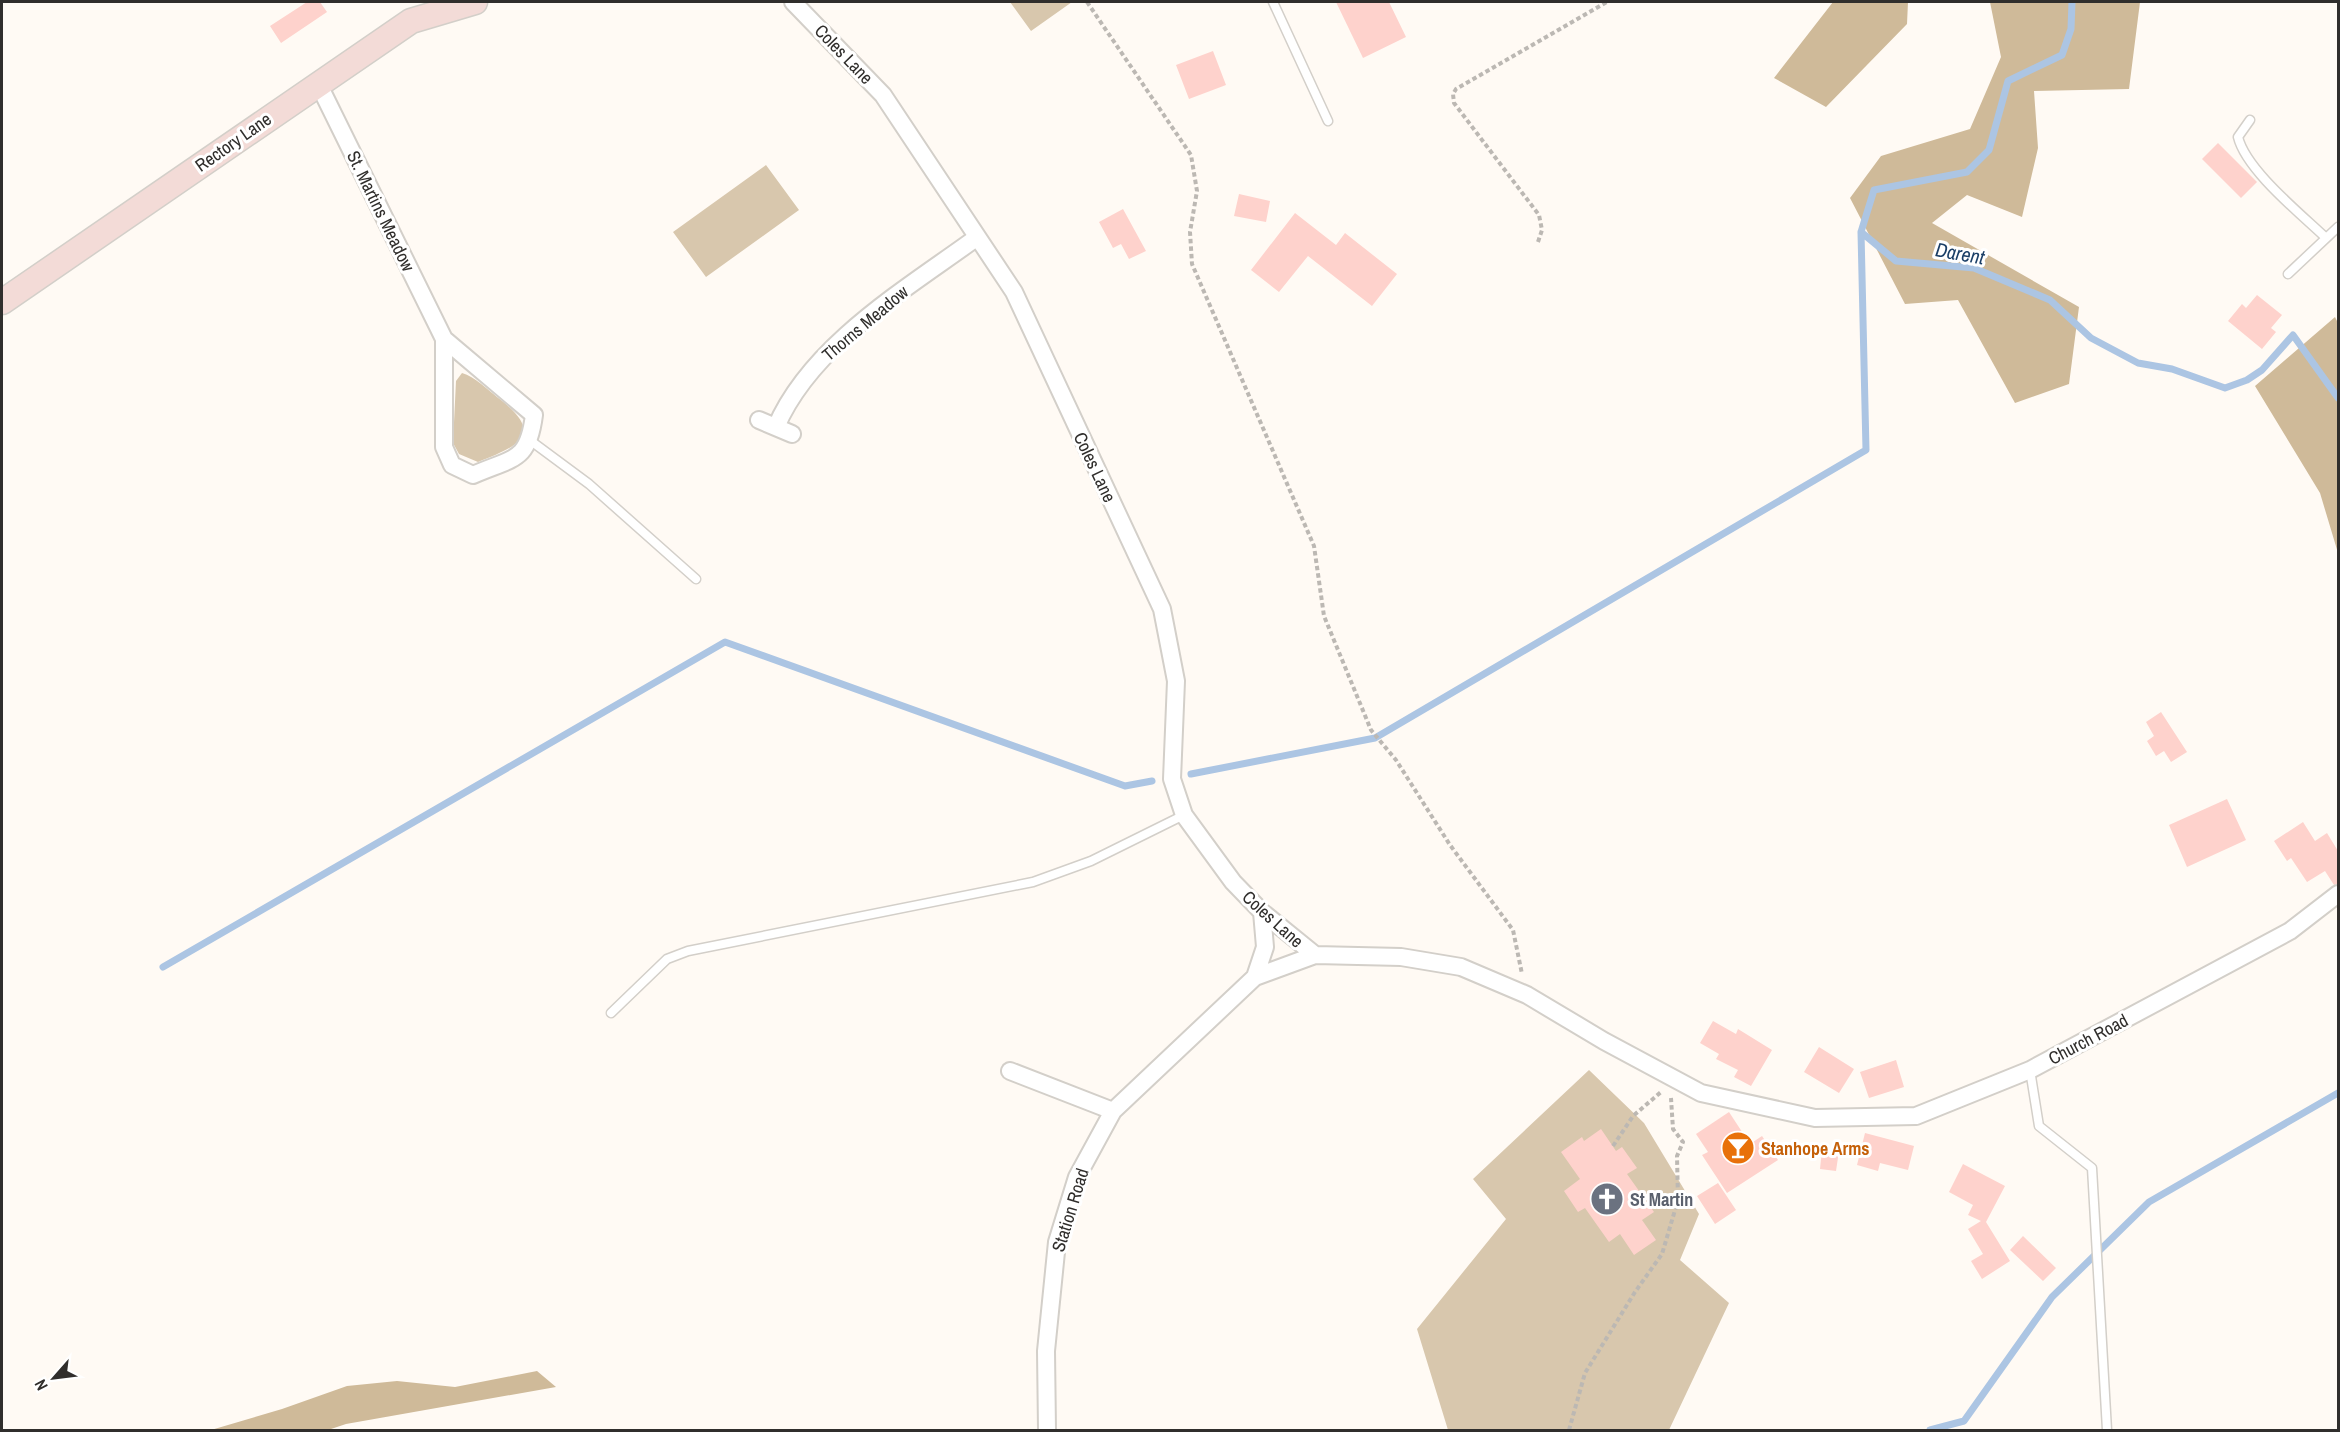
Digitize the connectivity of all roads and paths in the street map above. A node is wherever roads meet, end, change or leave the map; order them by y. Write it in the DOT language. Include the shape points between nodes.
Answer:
graph roads {
  1 [pos="475,2"];
  2 [pos="793,2"];
  3 [pos="1087,2"];
  4 [pos="1273,2"];
  5 [pos="1607,2"];
  6 [pos="318,83"];
  7 [pos="2250,120"];
  8 [pos="1328,121"];
  9 [pos="2338,226"];
  10 [pos="976,238"];
  11 [pos="2326,238"];
  12 [pos="1538,242"];
  13 [pos="2288,274"];
  14 [pos="2,302"];
  15 [pos="444,339"];
  16 [pos="759,420"];
  17 [pos="776,427"];
  18 [pos="792,435"];
  19 [pos="531,441"];
  20 [pos="696,579"];
  21 [pos="1184,815"];
  22 [pos="2338,894"];
  23 [pos="1262,912"];
  24 [pos="1315,955"];
  25 [pos="1256,977"];
  26 [pos="1527,995"];
  27 [pos="611,1013"];
  28 [pos="2030,1070"];
  29 [pos="1010,1071"];
  30 [pos="1676,1080"];
  31 [pos="1113,1111"];
  32 [pos="1613,1146"];
  33 [pos="1047,1431"];
  34 [pos="1569,1431"];
  35 [pos="2107,1431"];
  1 -- 6 [label="street, Rectory Lane" via="411,21"];
  2 -- 10 [label="street, Coles Lane" via="883,95"];
  3 -- 26 [label="path" via="1191,155 1197,191 1190,232 1192,264 1314,546 1324,616 1371,730 1396,760 1450,845 1513,930"];
  4 -- 8 [label="lane"];
  5 -- 12 [label="path" via="1527,46 1453,94 1454,103 1539,215 1542,230"];
  6 -- 14 [label="street, Rectory Lane"];
  6 -- 15 [label="street, St. Martins Meadow"];
  7 -- 11 [label="lane" via="2238,137 2241,151"];
  9 -- 11 [label="lane"];
  10 -- 17 [label="street, Thorns Meadow" via="883,304 813,367"];
  10 -- 21 [label="street, Coles Lane" via="1014,292 1162,609 1176,681 1172,779"];
  11 -- 13 [label="lane"];
  15 -- 19 [label="street, St. Martins Meadow" via="534,415"];
  15 -- 19 [label="street, St. Martins Meadow" via="444,447 452,465 473,475 522,454"];
  16 -- 17 [label="street"];
  17 -- 18 [label="street"];
  19 -- 20 [label="lane" via="589,484"];
  21 -- 23 [label="street, Coles Lane" via="1233,882"];
  21 -- 27 [label="lane" via="1091,861 1033,882 688,951 667,959"];
  22 -- 28 [label="street, Church Road" via="2290,931"];
  23 -- 24 [label="street, Coles Lane"];
  23 -- 25 [label="street" via="1265,946"];
  24 -- 25 [label="street, Station Road"];
  24 -- 26 [label="street, Church Road" via="1401,957 1461,967"];
  25 -- 31 [label="street, Station Road"];
  26 -- 30 [label="street, Church Road"];
  28 -- 30 [label="street, Church Road" via="1917,1116 1815,1118 1701,1093"];
  28 -- 35 [label="lane" via="2039,1126 2092,1168"];
  29 -- 31 [label="street"];
  30 -- 32 [label="path" via="1633,1116"];
  30 -- 34 [label="path" via="1671,1098 1673,1129 1683,1142 1677,1156 1678,1200 1662,1254 1585,1373"];
  31 -- 33 [label="street, Station Road" via="1077,1177 1057,1242 1046,1351"];
}
